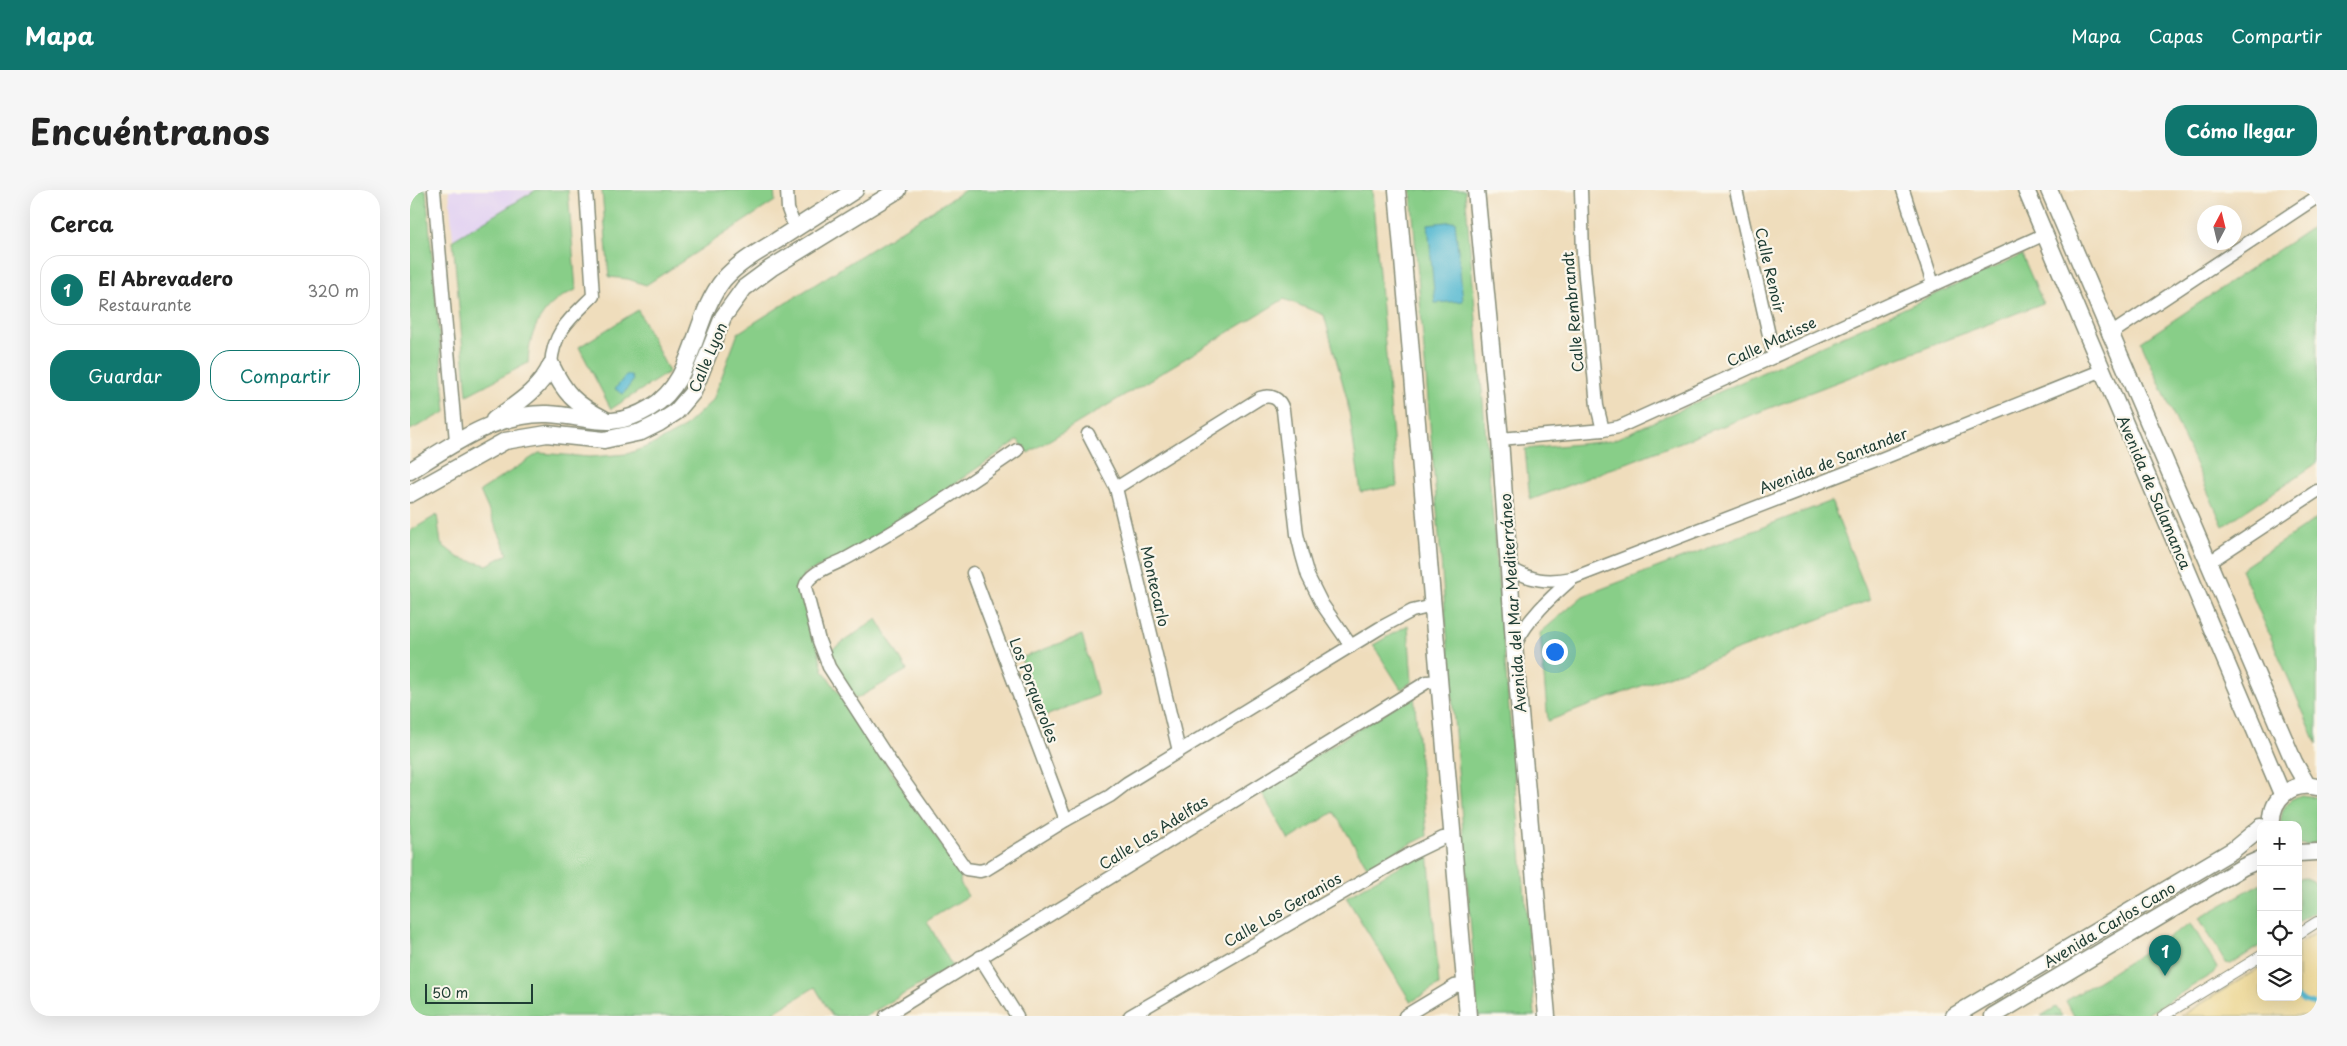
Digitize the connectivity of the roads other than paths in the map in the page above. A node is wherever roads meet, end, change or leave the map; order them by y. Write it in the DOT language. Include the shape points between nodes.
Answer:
graph roads {
  1 [pos="434,190"];
  2 [pos="586,190"];
  3 [pos="787,190"];
  4 [pos="856,190"];
  5 [pos="898,190"];
  6 [pos="1397,190"];
  7 [pos="1476,190"];
  8 [pos="1580,190"];
  9 [pos="1736,190"];
  10 [pos="1903,190"];
  11 [pos="2026,190"];
  12 [pos="2049,190"];
  13 [pos="2317,197"];
  14 [pos="795,228"];
  15 [pos="2045,234"];
  16 [pos="1932,284"];
  17 [pos="2109,334"];
  18 [pos="1774,357"];
  19 [pos="551,365"];
  20 [pos="2103,370"];
  21 [pos="609,422"];
  22 [pos="484,427"];
  23 [pos="1603,430"];
  24 [pos="1088,434"];
  25 [pos="1500,439"];
  26 [pos="456,441"];
  27 [pos="1017,450"];
  28 [pos="410,470"];
  29 [pos="1116,488"];
  30 [pos="2317,491"];
  31 [pos="410,494"];
  32 [pos="2208,563"];
  33 [pos="1508,567"];
  34 [pos="973,573"];
  35 [pos="1573,578"];
  36 [pos="1433,606"];
  37 [pos="1350,646"];
  38 [pos="1514,646"];
  39 [pos="1439,681"];
  40 [pos="1179,751"];
  41 [pos="2312,786"];
  42 [pos="2282,794"];
  43 [pos="1066,820"];
  44 [pos="2268,821"];
  45 [pos="2257,830"];
  46 [pos="1454,837"];
  47 [pos="2317,852"];
  48 [pos="2302,853"];
  49 [pos="2257,861"];
  50 [pos="2317,922"];
  51 [pos="2302,931"];
  52 [pos="980,957"];
  53 [pos="2257,958"];
  54 [pos="1466,984"];
  55 [pos="886,1016"];
  56 [pos="1018,1016"];
  57 [pos="1130,1016"];
  58 [pos="1404,1016"];
  59 [pos="1468,1016"];
  60 [pos="1547,1016"];
  61 [pos="1954,1016"];
  62 [pos="1993,1016"];
  63 [pos="2163,1016"];
  1 -- 26 [label="street"];
  2 -- 19 [label="street" via="593,296 561,328"];
  3 -- 14 [label="street" via="788,209"];
  4 -- 14 [label="street, Calle Lyon"];
  5 -- 31 [label="street, Calle Lyon" via="744,288 723,317 693,392 676,412 659,423 641,432 604,440 547,434 505,442"];
  6 -- 36 [label="street"];
  7 -- 25 [label="street, Avenida del Mar Mediterráneo"];
  8 -- 23 [label="street, Calle Rembrandt" via="1596,406"];
  9 -- 18 [label="street, Calle Renoir"];
  10 -- 16 [label="street"];
  11 -- 15 [label="street, Avenida de Salamanca"];
  12 -- 17 [label="street, Avenida de Salamanca"];
  13 -- 17 [label="street"];
  14 -- 21 [label="street, Calle Lyon" via="724,279 706,312 679,381 664,399 636,415"];
  15 -- 16 [label="street, Calle Matisse"];
  15 -- 20 [label="street, Avenida de Salamanca"];
  16 -- 18 [label="street, Calle Matisse"];
  17 -- 32 [label="street, Avenida de Salamanca"];
  18 -- 23 [label="street, Calle Matisse" via="1620,427"];
  19 -- 21 [label="street" via="572,400"];
  19 -- 22 [label="street" via="546,378 530,393"];
  20 -- 35 [label="street, Avenida de Santander" via="1876,462"];
  20 -- 42 [label="street, Avenida de Salamanca"];
  21 -- 22 [label="street, Calle Lyon" via="547,414 513,418"];
  22 -- 26 [label="street, Calle Lyon"];
  23 -- 25 [label="street, Calle Matisse"];
  24 -- 29 [label="street, Montecarlo"];
  25 -- 33 [label="street, Avenida del Mar Mediterráneo"];
  26 -- 28 [label="street, Calle Lyon"];
  27 -- 43 [label="street" via="925,512 812,576 806,583 806,592 829,667 891,763 966,869 987,869"];
  29 -- 37 [label="street" via="1260,398 1275,398 1283,410 1297,534 1308,576"];
  29 -- 40 [label="street, Montecarlo"];
  30 -- 32 [label="street"];
  32 -- 41 [label="street, Avenida de Salamanca" via="2294,762"];
  33 -- 35 [label="street, Avenida de Santander" via="1530,579 1544,582"];
  33 -- 38 [label="street, Avenida del Mar Mediterráneo"];
  34 -- 43 [label="street, Los Porqueroles"];
  35 -- 38 [label="street, Avenida de Santander" via="1533,616"];
  36 -- 37 [label="street" via="1412,611"];
  36 -- 39 [label="street"];
  37 -- 40 [label="street"];
  38 -- 60 [label="street, Avenida del Mar Mediterráneo"];
  39 -- 46 [label="street"];
  39 -- 52 [label="street, Calle Las Adelfas" via="1427,682"];
  40 -- 43 [label="street"];
  41 -- 42 [label="street" via="2290,789"];
  42 -- 44 [label="street"];
  45 -- 61 [label="street, Avenida Carlos Cano" via="2232,850"];
  46 -- 54 [label="street"];
  46 -- 57 [label="street, Calle Los Geranios" via="1443,838 1410,854"];
  47 -- 48 [label="street"];
  49 -- 62 [label="street, Avenida Carlos Cano"];
  50 -- 51 [label="street"];
  52 -- 55 [label="street, Calle Las Adelfas"];
  52 -- 56 [label="street"];
  53 -- 63 [label="street"];
  54 -- 58 [label="street" via="1455,986"];
  54 -- 59 [label="street"];
}
